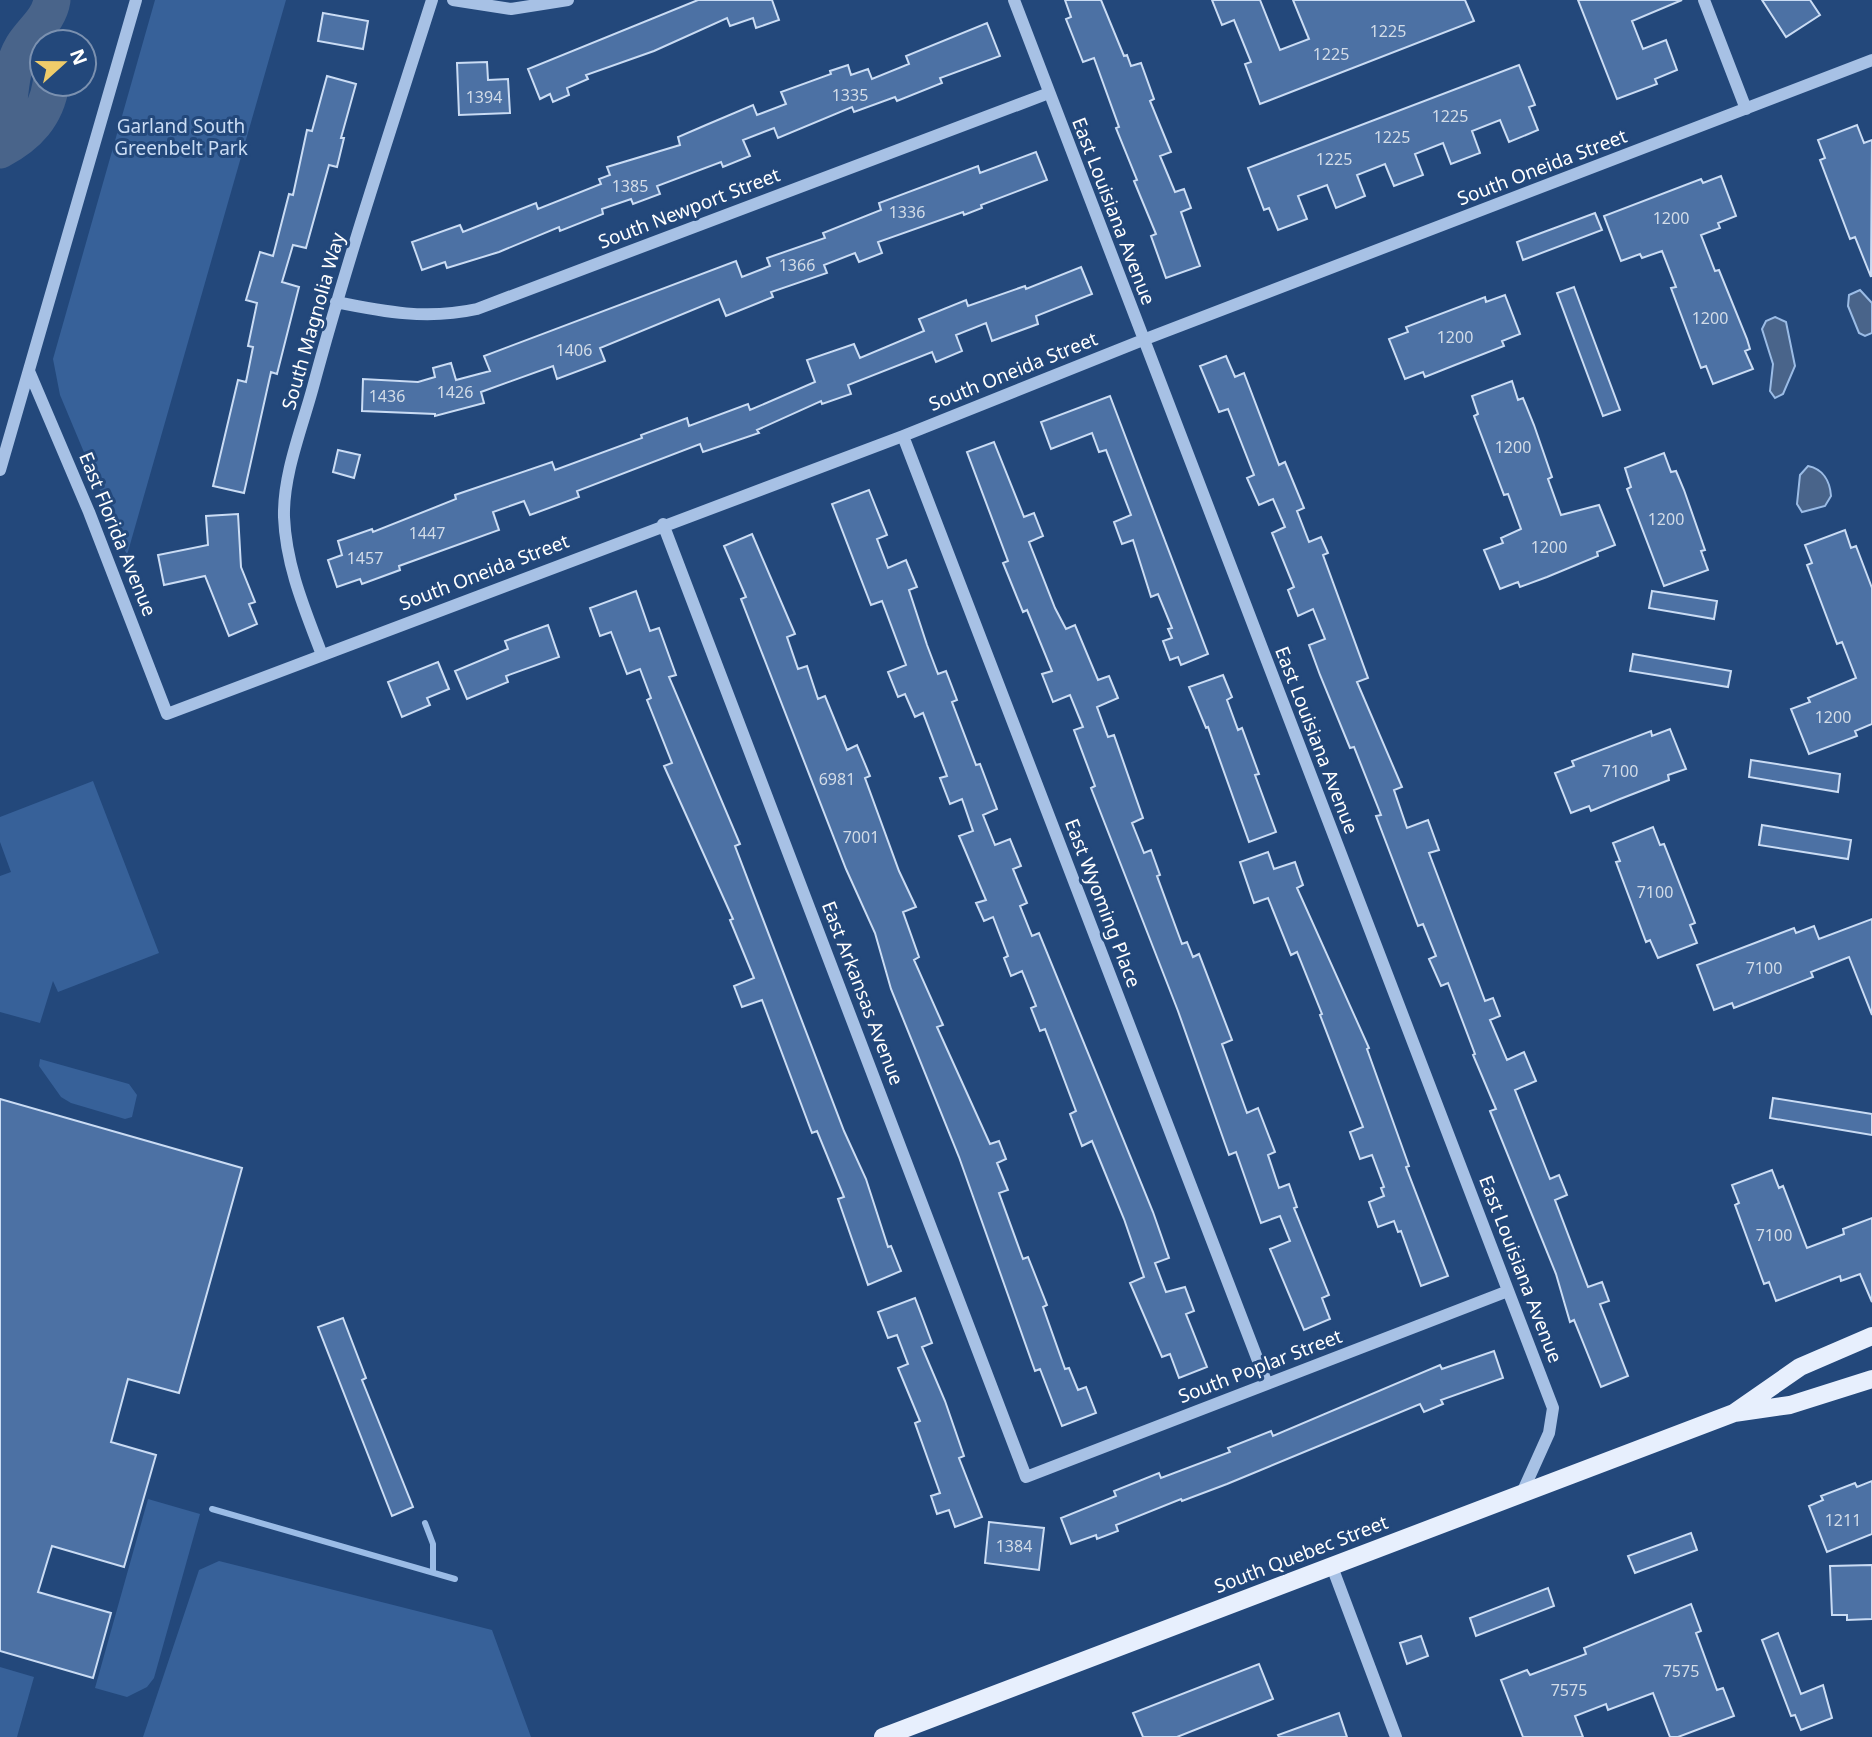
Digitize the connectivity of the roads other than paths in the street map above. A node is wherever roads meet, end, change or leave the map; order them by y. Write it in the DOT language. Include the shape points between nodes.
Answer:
graph roads {
  1 [pos="136,0"];
  2 [pos="432,0"];
  3 [pos="453,0"];
  4 [pos="568,0"];
  5 [pos="1014,0"];
  6 [pos="1704,0"];
  7 [pos="1872,60"];
  8 [pos="1049,93"];
  9 [pos="1746,109"];
  10 [pos="336,302"];
  11 [pos="1143,340"];
  12 [pos="29,371"];
  13 [pos="903,436"];
  14 [pos="0,470"];
  15 [pos="663,524"];
  16 [pos="322,655"];
  17 [pos="167,714"];
  18 [pos="1508,1291"];
  19 [pos="1872,1336"];
  20 [pos="1872,1379"];
  21 [pos="1267,1384"];
  22 [pos="1734,1413"];
  23 [pos="1026,1476"];
  24 [pos="1522,1493"];
  25 [pos="1331,1564"];
  26 [pos="883,1737"];
  27 [pos="1396,1737"];
  1 -- 12 [label="street"];
  2 -- 10 [label="street, South Magnolia Way"];
  3 -- 4 [label="street" via="511,9"];
  5 -- 8 [label="street, East Louisiana Avenue"];
  6 -- 9 [label="street"];
  7 -- 9 [label="street, South Oneida Street"];
  8 -- 10 [label="street, South Newport Street" via="477,309 446,316 398,315"];
  8 -- 11 [label="street, East Louisiana Avenue"];
  9 -- 11 [label="street, South Oneida Street"];
  10 -- 16 [label="street, South Magnolia Way" via="288,481 284,513 285,542 297,589"];
  11 -- 13 [label="street, South Oneida Street"];
  11 -- 18 [label="street, East Louisiana Avenue"];
  12 -- 14 [label="street"];
  12 -- 17 [label="street, East Florida Avenue"];
  13 -- 15 [label="street, South Oneida Street"];
  13 -- 21 [label="street, East Wyoming Place"];
  15 -- 16 [label="street, South Oneida Street"];
  15 -- 23 [label="street, East Arkansas Avenue"];
  16 -- 17 [label="street, South Oneida Street"];
  18 -- 21 [label="street, South Poplar Street"];
  18 -- 24 [label="street, East Louisiana Avenue" via="1553,1408 1549,1433"];
  19 -- 22 [label="main road, South Quebec Street" via="1800,1367"];
  20 -- 22 [label="main road, South Quebec Street" via="1810,1400"];
  21 -- 23 [label="street, South Poplar Street"];
  22 -- 24 [label="main road, South Quebec Street"];
  24 -- 25 [label="main road, South Quebec Street"];
  25 -- 26 [label="main road, South Quebec Street"];
  25 -- 27 [label="street"];
}
